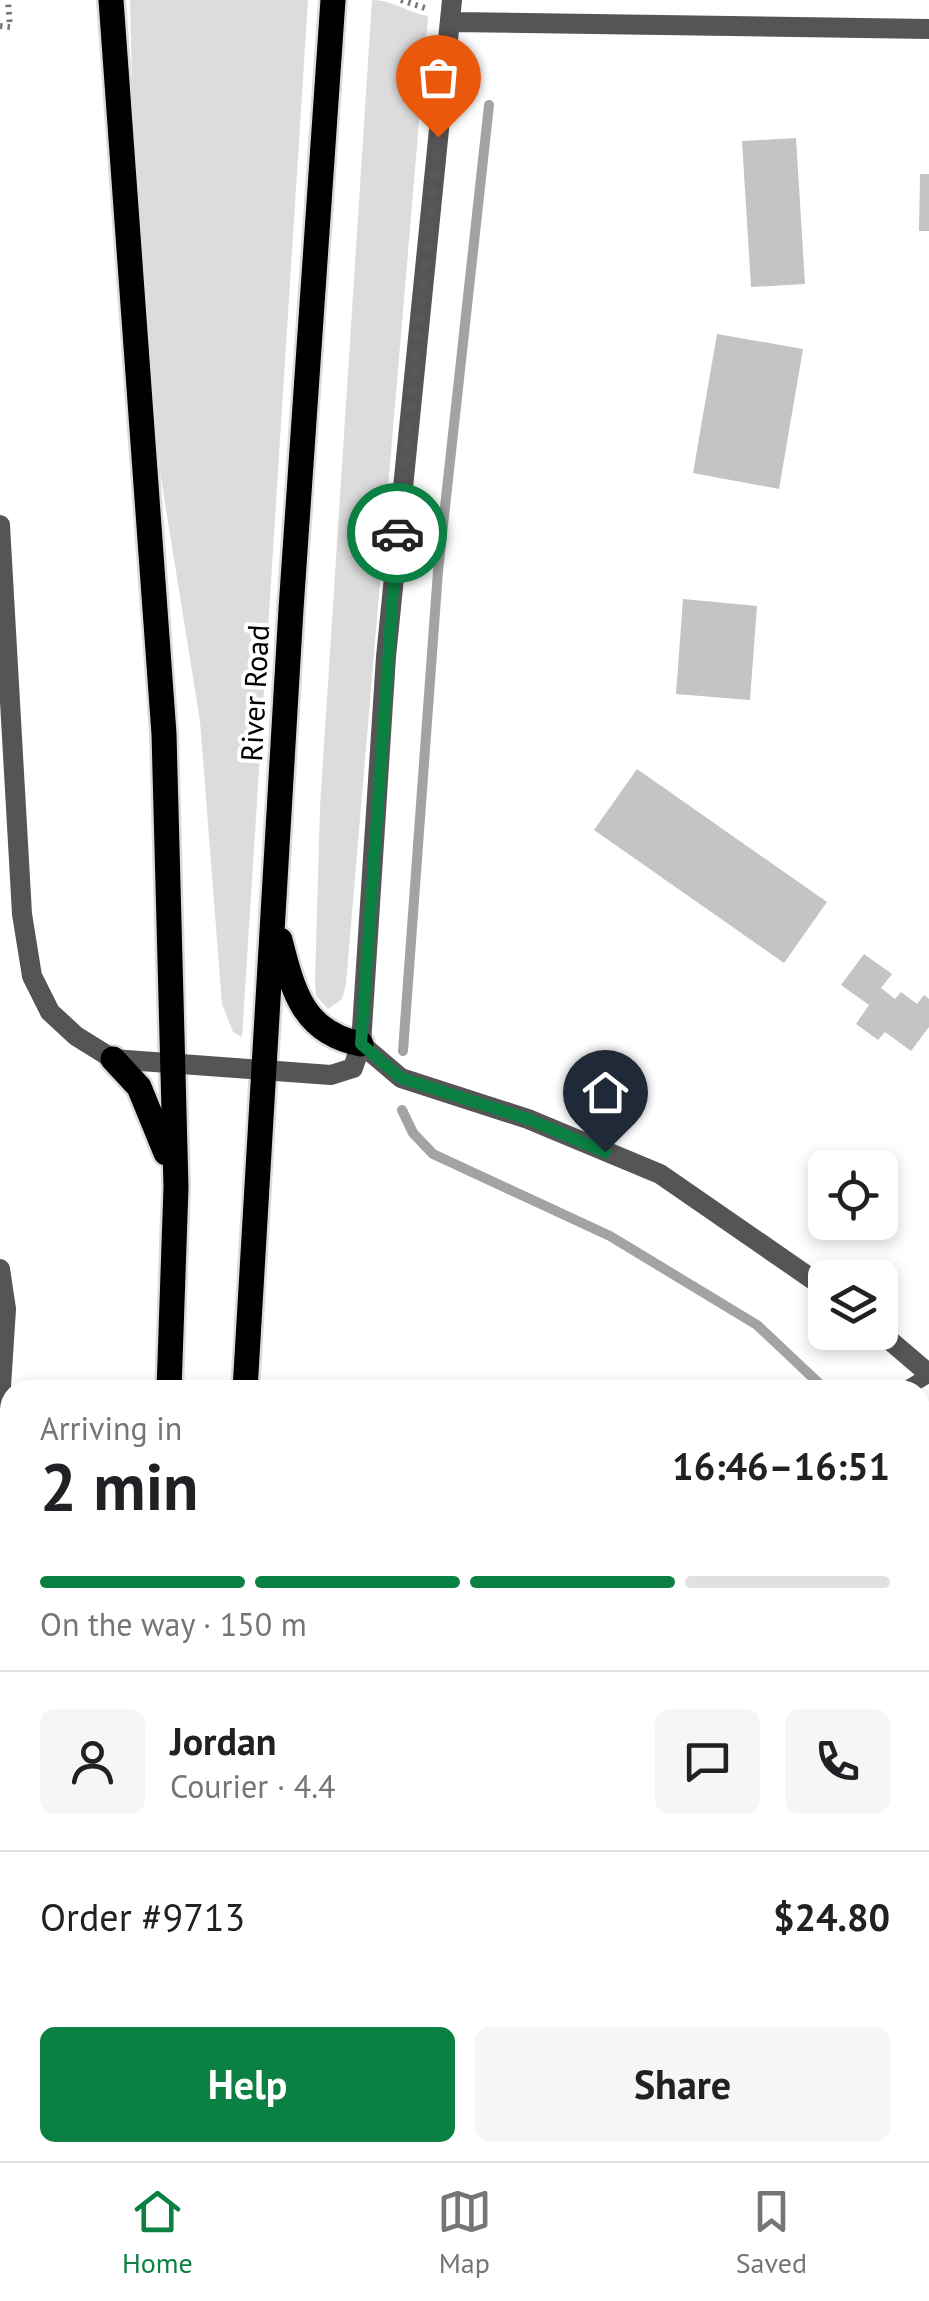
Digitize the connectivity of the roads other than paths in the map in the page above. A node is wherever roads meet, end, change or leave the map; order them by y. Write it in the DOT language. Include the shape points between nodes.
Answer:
graph roads {
  1 [pos="111,0"];
  2 [pos="333,0"];
  3 [pos="452,0"];
  4 [pos="451,22"];
  5 [pos="929,29"];
  6 [pos="0,525"];
  7 [pos="8,825"];
  8 [pos="275,920"];
  9 [pos="361,1044"];
  10 [pos="114,1059"];
  11 [pos="171,1063"];
  12 [pos="265,1069"];
  13 [pos="176,1187"];
  14 [pos="0,1269"];
  15 [pos="808,1276"];
  16 [pos="898,1348"];
  17 [pos="929,1375"];
  18 [pos="1,1380"];
  19 [pos="169,1380"];
  20 [pos="246,1380"];
  1 -- 11 [label="main road" via="164,734"];
  2 -- 8 [label="main road, River Road"];
  3 -- 4 [label="street"];
  4 -- 5 [label="street"];
  4 -- 9 [label="street" via="386,657"];
  6 -- 7 [label="street"];
  7 -- 10 [label="street" via="32,976 50,1012"];
  8 -- 9 [label="main road" via="306,1015 328,1034"];
  8 -- 12 [label="main road, River Road"];
  9 -- 12 [label="street" via="353,1068 342,1073"];
  9 -- 15 [label="street" via="401,1078 528,1119 660,1174"];
  10 -- 11 [label="street"];
  10 -- 13 [label="main road" via="145,1099"];
  11 -- 12 [label="street"];
  11 -- 13 [label="main road"];
  12 -- 20 [label="main road, River Road"];
  13 -- 19 [label="main road"];
  14 -- 18 [label="street" via="6,1309"];
  16 -- 17 [label="street"];
}
